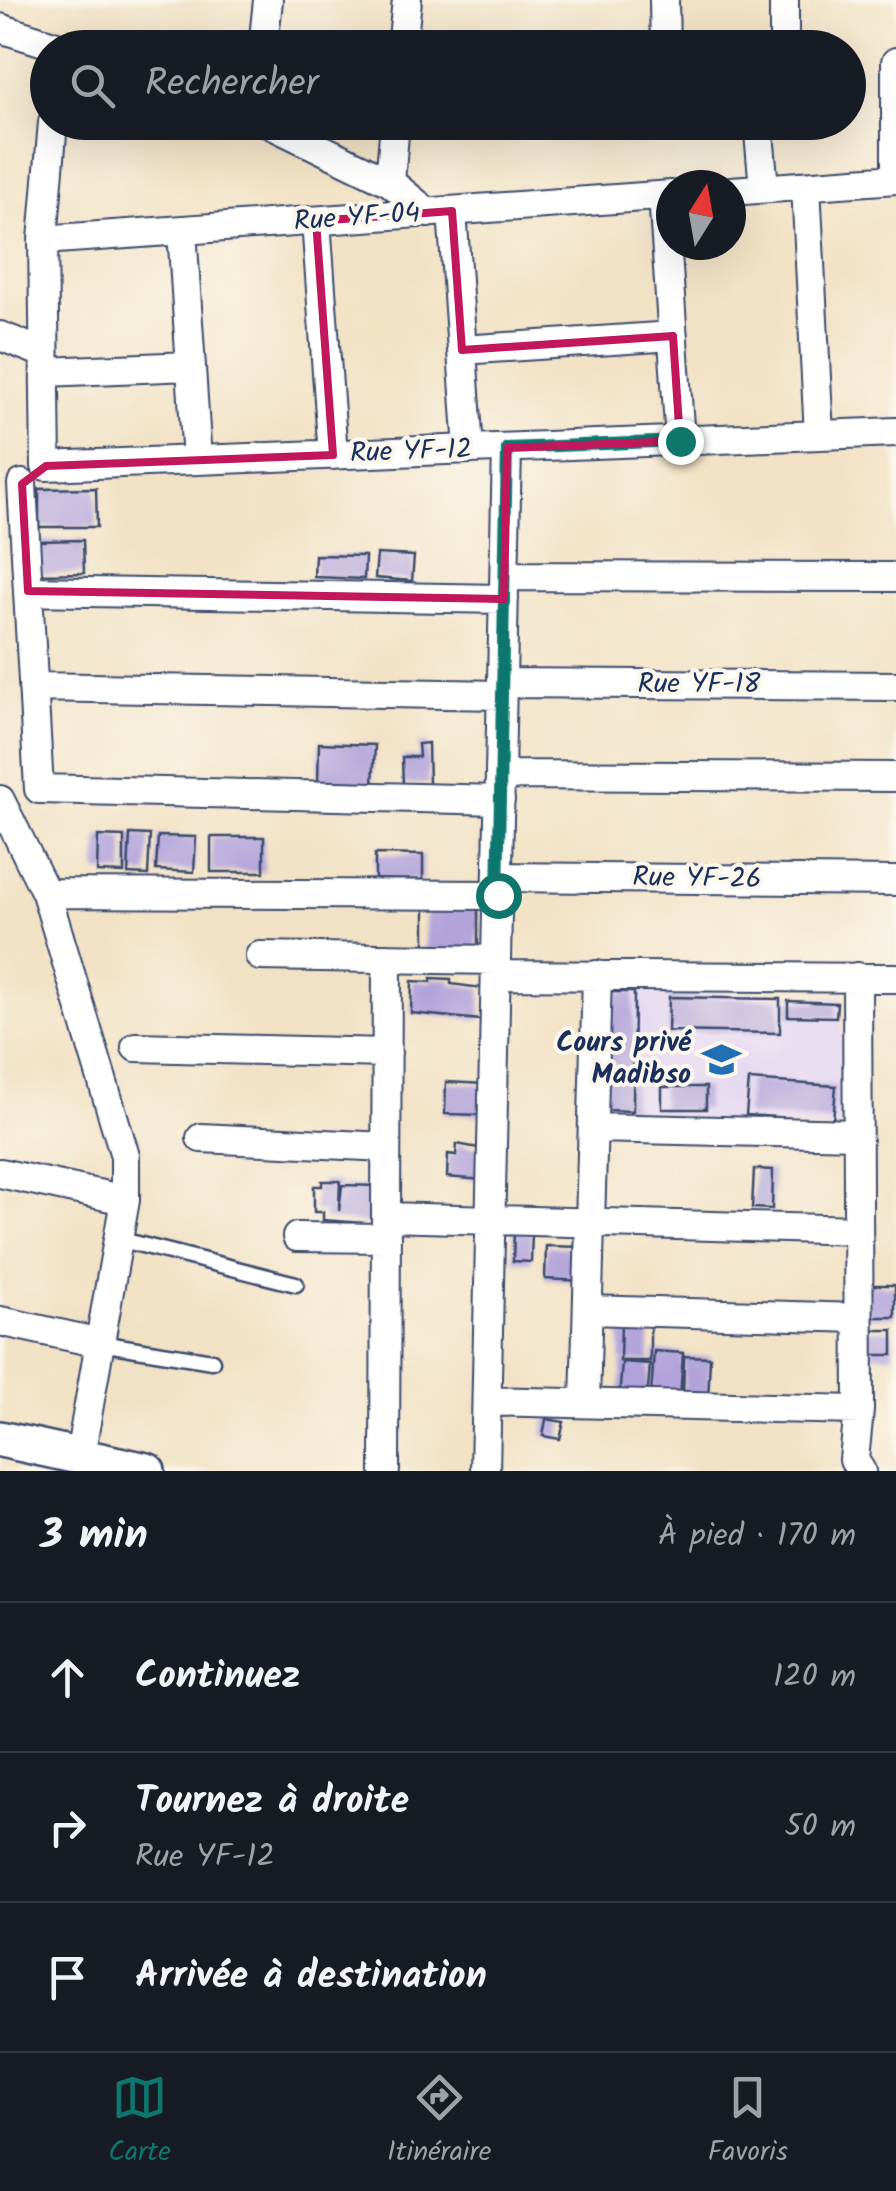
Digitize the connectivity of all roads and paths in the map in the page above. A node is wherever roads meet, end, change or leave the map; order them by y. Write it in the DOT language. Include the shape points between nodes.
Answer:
graph roads {
  1 [pos="268,0"];
  2 [pos="407,0"];
  3 [pos="664,0"];
  4 [pos="784,0"];
  5 [pos="0,28"];
  6 [pos="266,30"];
  7 [pos="404,30"];
  8 [pos="664,30"];
  9 [pos="784,30"];
  10 [pos="30,37"];
  11 [pos="896,62"];
  12 [pos="51,140"];
  13 [pos="303,140"];
  14 [pos="394,140"];
  15 [pos="760,140"];
  16 [pos="896,171"];
  17 [pos="896,179"];
  18 [pos="390,182"];
  19 [pos="806,186"];
  20 [pos="764,188"];
  21 [pos="746,190"];
  22 [pos="656,196"];
  23 [pos="440,212"];
  24 [pos="316,221"];
  25 [pos="182,230"];
  26 [pos="43,240"];
  27 [pos="670,260"];
  28 [pos="0,336"];
  29 [pos="673,336"];
  30 [pos="462,350"];
  31 [pos="44,362"];
  32 [pos="191,366"];
  33 [pos="896,432"];
  34 [pos="819,435"];
  35 [pos="680,441"];
  36 [pos="507,448"];
  37 [pos="469,449"];
  38 [pos="333,455"];
  39 [pos="198,460"];
  40 [pos="46,466"];
  41 [pos="11,492"];
  42 [pos="896,577"];
  43 [pos="504,588"];
  44 [pos="28,591"];
  45 [pos="896,686"];
  46 [pos="33,687"];
  47 [pos="502,689"];
  48 [pos="896,777"];
  49 [pos="500,788"];
  50 [pos="0,800"];
  51 [pos="896,881"];
  52 [pos="498,886"];
  53 [pos="46,893"];
  54 [pos="260,956"];
  55 [pos="387,958"];
  56 [pos="497,968"];
  57 [pos="597,976"];
  58 [pos="857,978"];
  59 [pos="896,978"];
  60 [pos="136,1047"];
  61 [pos="387,1054"];
  62 [pos="593,1128"];
  63 [pos="858,1134"];
  64 [pos="202,1138"];
  65 [pos="386,1147"];
  66 [pos="0,1173"];
  67 [pos="125,1200"];
  68 [pos="491,1220"];
  69 [pos="590,1222"];
  70 [pos="386,1228"];
  71 [pos="858,1230"];
  72 [pos="297,1236"];
  73 [pos="118,1239"];
  74 [pos="296,1284"];
  75 [pos="588,1310"];
  76 [pos="858,1318"];
  77 [pos="0,1321"];
  78 [pos="100,1342"];
  79 [pos="212,1360"];
  80 [pos="487,1400"];
  81 [pos="585,1403"];
  82 [pos="858,1410"];
  83 [pos="0,1439"];
  84 [pos="80,1456"];
  85 [pos="147,1471"];
  86 [pos="385,1471"];
  87 [pos="485,1471"];
  88 [pos="860,1471"];
  1 -- 6 [label="street"];
  2 -- 7 [label="street"];
  3 -- 8 [label="street"];
  4 -- 9 [label="street"];
  5 -- 10 [label="street"];
  11 -- 16 [label="street"];
  12 -- 26 [label="street"];
  13 -- 18 [label="street"];
  14 -- 18 [label="street"];
  15 -- 20 [label="street"];
  17 -- 19 [label="street"];
  18 -- 23 [label="street"];
  19 -- 20 [label="street"];
  19 -- 34 [label="street"];
  20 -- 21 [label="street"];
  22 -- 23 [label="street, Rue YF-04"];
  23 -- 24 [label="street, Rue YF-04"];
  23 -- 30 [label="street"];
  24 -- 25 [label="street, Rue YF-04"];
  24 -- 38 [label="street"];
  25 -- 26 [label="street, Rue YF-04"];
  25 -- 32 [label="street"];
  26 -- 31 [label="street"];
  27 -- 29 [label="street"];
  28 -- 31 [label="street"];
  29 -- 30 [label="street"];
  29 -- 35 [label="street"];
  30 -- 37 [label="street"];
  31 -- 32 [label="street"];
  31 -- 40 [label="street"];
  32 -- 39 [label="street"];
  33 -- 34 [label="street, Rue YF-12"];
  34 -- 35 [label="street, Rue YF-12"];
  35 -- 36 [label="street, Rue YF-12"];
  36 -- 37 [label="street, Rue YF-12"];
  36 -- 43 [label="street"];
  37 -- 38 [label="street, Rue YF-12"];
  38 -- 39 [label="street, Rue YF-12"];
  39 -- 40 [label="street, Rue YF-12"];
  40 -- 41 [label="street"];
  41 -- 44 [label="street"];
  42 -- 43 [label="street"];
  43 -- 44 [label="street"];
  43 -- 47 [label="street"];
  44 -- 46 [label="street"];
  45 -- 47 [label="street, Rue YF-18"];
  46 -- 47 [label="street, Rue YF-18"];
  46 -- 49 [label="street" via="38,789"];
  47 -- 49 [label="street"];
  48 -- 49 [label="street"];
  49 -- 52 [label="street"];
  50 -- 53 [label="street"];
  51 -- 52 [label="street, Rue YF-26"];
  52 -- 53 [label="street, Rue YF-26"];
  52 -- 56 [label="street"];
  53 -- 67 [label="street" via="125,1156"];
  54 -- 55 [label="street"];
  55 -- 56 [label="street"];
  55 -- 61 [label="street"];
  56 -- 57 [label="street"];
  56 -- 68 [label="street"];
  57 -- 58 [label="street"];
  57 -- 62 [label="street"];
  58 -- 59 [label="street"];
  58 -- 63 [label="street"];
  60 -- 61 [label="street"];
  61 -- 65 [label="street"];
  62 -- 63 [label="street"];
  62 -- 69 [label="street"];
  63 -- 71 [label="street"];
  64 -- 65 [label="street"];
  65 -- 70 [label="street"];
  66 -- 67 [label="street"];
  67 -- 73 [label="street"];
  68 -- 69 [label="street"];
  68 -- 70 [label="street"];
  68 -- 80 [label="street"];
  69 -- 71 [label="street"];
  69 -- 75 [label="street"];
  70 -- 72 [label="street"];
  70 -- 86 [label="street"];
  71 -- 76 [label="street"];
  73 -- 74 [label="lane"];
  73 -- 78 [label="street"];
  75 -- 76 [label="street"];
  75 -- 81 [label="street"];
  76 -- 82 [label="street"];
  77 -- 78 [label="street"];
  78 -- 79 [label="lane"];
  78 -- 84 [label="street"];
  80 -- 81 [label="street"];
  80 -- 87 [label="street"];
  81 -- 82 [label="street"];
  82 -- 88 [label="street" via="854,1460"];
  83 -- 84 [label="street"];
  84 -- 85 [label="street"];
}
